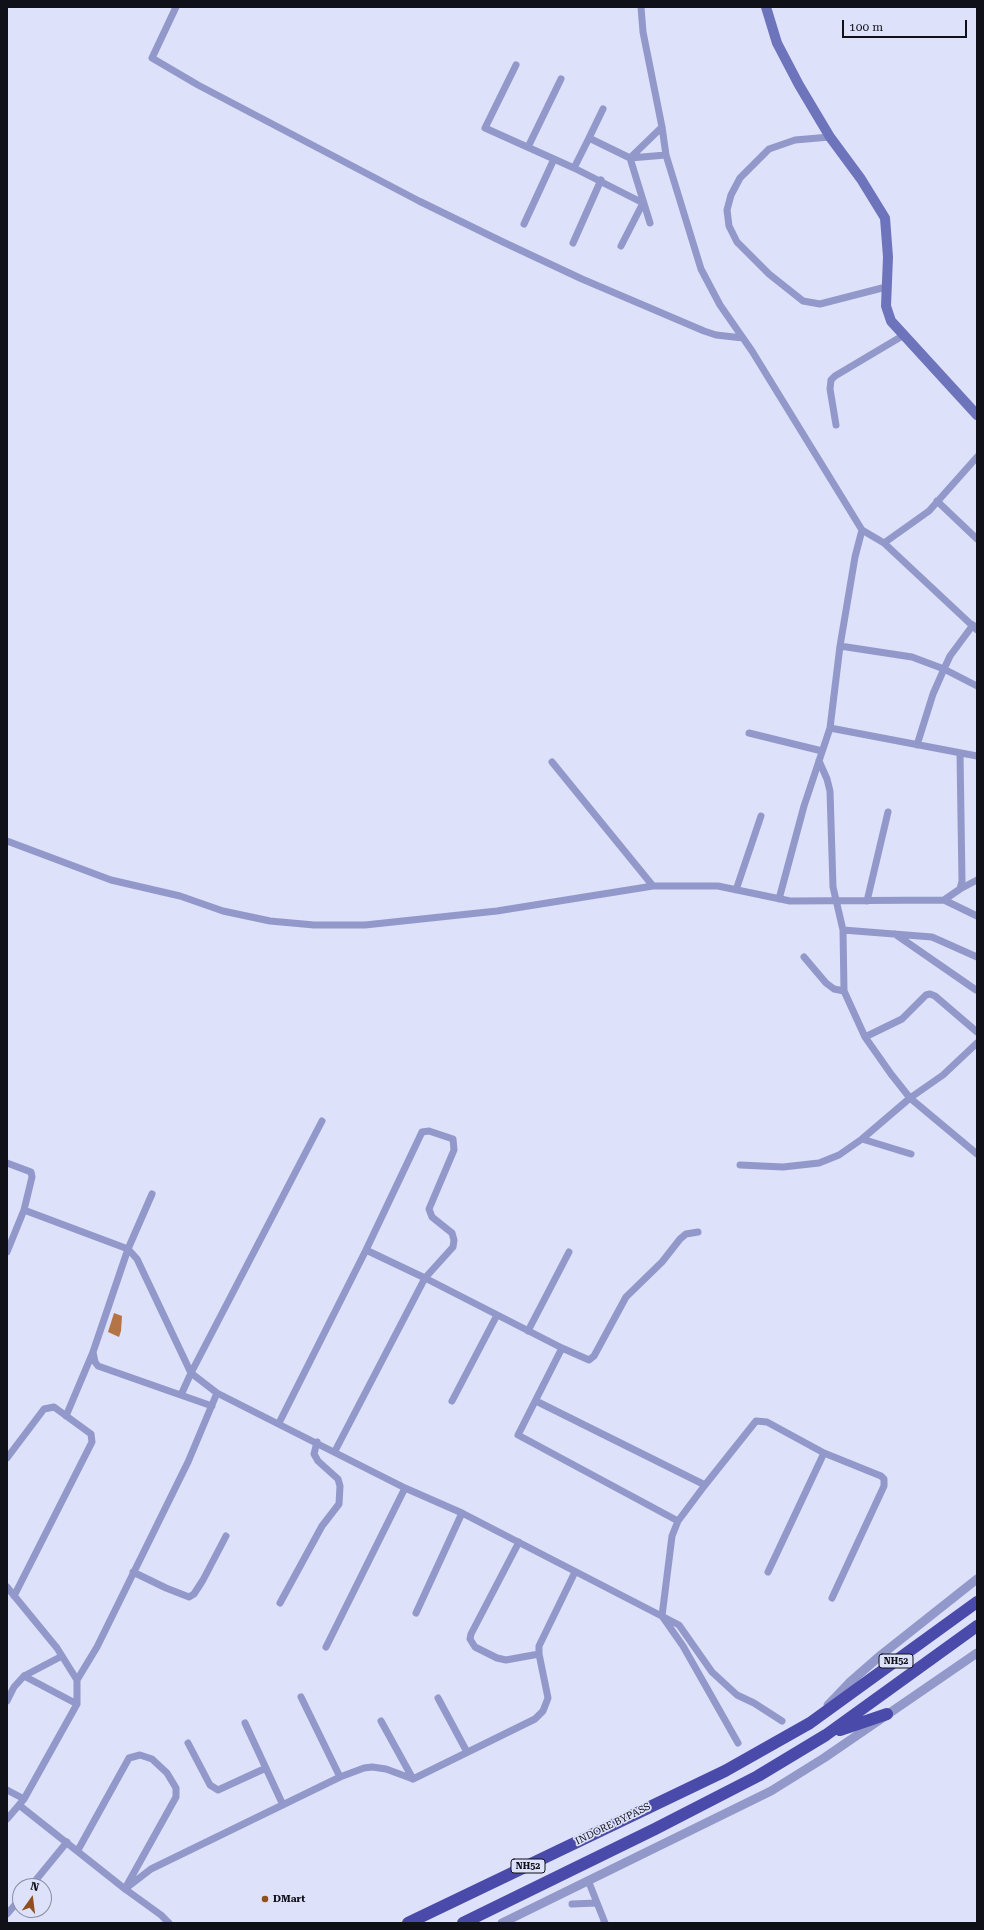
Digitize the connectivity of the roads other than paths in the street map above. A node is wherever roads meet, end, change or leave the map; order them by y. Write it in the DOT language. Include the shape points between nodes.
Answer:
graph roads {
  1 [pos="176,7"];
  2 [pos="641,7"];
  3 [pos="766,7"];
  4 [pos="516,65"];
  5 [pos="561,79"];
  6 [pos="603,109"];
  7 [pos="662,127"];
  8 [pos="830,137"];
  9 [pos="589,138"];
  10 [pos="528,147"];
  11 [pos="666,155"];
  12 [pos="630,158"];
  13 [pos="554,159"];
  14 [pos="574,168"];
  15 [pos="601,180"];
  16 [pos="643,203"];
  17 [pos="650,223"];
  18 [pos="524,224"];
  19 [pos="573,243"];
  20 [pos="621,246"];
  21 [pos="886,287"];
  22 [pos="904,335"];
  23 [pos="743,338"];
  24 [pos="977,415"];
  25 [pos="836,425"];
  26 [pos="977,457"];
  27 [pos="937,501"];
  28 [pos="862,530"];
  29 [pos="977,539"];
  30 [pos="884,543"];
  31 [pos="975,628"];
  32 [pos="840,646"];
  33 [pos="944,669"];
  34 [pos="977,686"];
  35 [pos="830,728"];
  36 [pos="749,733"];
  37 [pos="917,746"];
  38 [pos="822,751"];
  39 [pos="960,753"];
  40 [pos="977,756"];
  41 [pos="819,761"];
  42 [pos="552,762"];
  43 [pos="888,812"];
  44 [pos="761,816"];
  45 [pos="7,841"];
  46 [pos="977,880"];
  47 [pos="653,886"];
  48 [pos="960,889"];
  49 [pos="736,890"];
  50 [pos="779,899"];
  51 [pos="944,900"];
  52 [pos="867,901"];
  53 [pos="836,902"];
  54 [pos="977,916"];
  55 [pos="843,930"];
  56 [pos="895,934"];
  57 [pos="804,957"];
  58 [pos="977,957"];
  59 [pos="976,990"];
  60 [pos="844,991"];
  61 [pos="977,1032"];
  62 [pos="865,1037"];
  63 [pos="977,1043"];
  64 [pos="910,1098"];
  65 [pos="322,1121"];
  66 [pos="862,1139"];
  67 [pos="911,1154"];
  68 [pos="977,1154"];
  69 [pos="7,1163"];
  70 [pos="740,1165"];
  71 [pos="152,1194"];
  72 [pos="24,1210"];
  73 [pos="698,1232"];
  74 [pos="128,1249"];
  75 [pos="366,1250"];
  76 [pos="7,1252"];
  77 [pos="569,1252"];
  78 [pos="426,1278"];
  79 [pos="497,1315"];
  80 [pos="528,1331"];
  81 [pos="562,1348"];
  82 [pos="93,1352"];
  83 [pos="191,1373"];
  84 [pos="217,1393"];
  85 [pos="181,1395"];
  86 [pos="452,1401"];
  87 [pos="536,1401"];
  88 [pos="212,1406"];
  89 [pos="66,1416"];
  90 [pos="279,1423"];
  91 [pos="317,1442"];
  92 [pos="335,1451"];
  93 [pos="824,1453"];
  94 [pos="7,1458"];
  95 [pos="705,1486"];
  96 [pos="405,1488"];
  97 [pos="462,1513"];
  98 [pos="678,1521"];
  99 [pos="226,1536"];
  100 [pos="519,1542"];
  101 [pos="133,1572"];
  102 [pos="575,1572"];
  103 [pos="768,1572"];
  104 [pos="977,1579"];
  105 [pos="7,1587"];
  106 [pos="14,1596"];
  107 [pos="832,1598"];
  108 [pos="977,1602"];
  109 [pos="280,1603"];
  110 [pos="416,1613"];
  111 [pos="662,1616"];
  112 [pos="977,1626"];
  113 [pos="326,1647"];
  114 [pos="977,1653"];
  115 [pos="539,1654"];
  116 [pos="62,1656"];
  117 [pos="24,1676"];
  118 [pos="77,1680"];
  119 [pos="301,1696"];
  120 [pos="438,1698"];
  121 [pos="7,1701"];
  122 [pos="77,1704"];
  123 [pos="887,1714"];
  124 [pos="815,1720"];
  125 [pos="782,1721"];
  126 [pos="381,1722"];
  127 [pos="244,1723"];
  128 [pos="826,1735"];
  129 [pos="188,1743"];
  130 [pos="738,1743"];
  131 [pos="467,1752"];
  132 [pos="266,1768"];
  133 [pos="340,1777"];
  134 [pos="412,1779"];
  135 [pos="7,1790"];
  136 [pos="24,1799"];
  137 [pos="19,1805"];
  138 [pos="283,1806"];
  139 [pos="7,1819"];
  140 [pos="67,1842"];
  141 [pos="78,1850"];
  142 [pos="38,1878"];
  143 [pos="588,1880"];
  144 [pos="125,1889"];
  145 [pos="596,1903"];
  146 [pos="572,1904"];
  147 [pos="603,1922"];
  148 [pos="169,1923"];
  149 [pos="408,1923"];
  150 [pos="463,1923"];
  151 [pos="502,1923"];
  1 -- 23 [label="street" via="152,58 191,81 412,198 503,242 704,331"];
  2 -- 7 [label="street" via="643,32"];
  3 -- 8 [label="main road" via="777,43"];
  4 -- 10 [label="street" via="485,128"];
  5 -- 10 [label="street"];
  6 -- 9 [label="street"];
  7 -- 11 [label="street"];
  7 -- 12 [label="street"];
  8 -- 21 [label="main road" via="861,179 885,218 888,257"];
  8 -- 21 [label="street" via="795,140 769,149 740,178 731,195 727,210 729,226 737,242 769,274 803,301 820,304"];
  9 -- 12 [label="street"];
  9 -- 14 [label="street"];
  10 -- 13 [label="street"];
  11 -- 12 [label="street"];
  11 -- 23 [label="street" via="701,269 720,305"];
  12 -- 16 [label="street"];
  13 -- 14 [label="street"];
  13 -- 18 [label="street"];
  14 -- 15 [label="street"];
  15 -- 16 [label="street"];
  15 -- 19 [label="street"];
  16 -- 17 [label="street"];
  16 -- 20 [label="street"];
  21 -- 22 [label="main road" via="886,306 891,321"];
  22 -- 24 [label="main road"];
  22 -- 25 [label="street" via="831,380"];
  23 -- 28 [label="street"];
  26 -- 27 [label="street"];
  27 -- 29 [label="street"];
  27 -- 30 [label="street" via="924,515"];
  28 -- 30 [label="street"];
  28 -- 32 [label="street"];
  30 -- 31 [label="street"];
  31 -- 33 [label="street" via="950,656"];
  32 -- 33 [label="street" via="902,654"];
  32 -- 35 [label="street"];
  33 -- 34 [label="street"];
  33 -- 37 [label="street" via="933,694"];
  35 -- 37 [label="street"];
  35 -- 38 [label="street"];
  36 -- 38 [label="street"];
  37 -- 39 [label="street"];
  38 -- 41 [label="street"];
  39 -- 40 [label="street"];
  39 -- 48 [label="street" via="963,870"];
  41 -- 50 [label="street"];
  41 -- 53 [label="street" via="830,791 833,887"];
  42 -- 47 [label="street"];
  43 -- 52 [label="street"];
  44 -- 49 [label="street"];
  45 -- 47 [label="street" via="112,880 180,896 223,911 270,921 314,925 365,925 497,911"];
  46 -- 48 [label="street"];
  47 -- 49 [label="street" via="718,886"];
  48 -- 51 [label="street"];
  49 -- 50 [label="street"];
  50 -- 53 [label="street"];
  51 -- 52 [label="street"];
  51 -- 54 [label="street"];
  52 -- 53 [label="street"];
  53 -- 55 [label="street"];
  55 -- 56 [label="street"];
  55 -- 60 [label="street"];
  56 -- 58 [label="street" via="932,937"];
  56 -- 59 [label="street"];
  57 -- 60 [label="street" via="826,983 834,989"];
  60 -- 62 [label="street"];
  61 -- 62 [label="street" via="930,994 902,1019"];
  62 -- 64 [label="street"];
  63 -- 64 [label="street" via="943,1075"];
  64 -- 66 [label="street"];
  64 -- 68 [label="street"];
  65 -- 83 [label="street"];
  66 -- 67 [label="street"];
  66 -- 70 [label="street" via="839,1155 819,1163 783,1167"];
  69 -- 72 [label="street" via="31,1172"];
  71 -- 74 [label="street"];
  72 -- 74 [label="street"];
  72 -- 76 [label="street"];
  73 -- 81 [label="street" via="686,1234 680,1239 662,1262 626,1297 590,1360"];
  74 -- 82 [label="street"];
  74 -- 83 [label="street" via="137,1258"];
  75 -- 78 [label="street"];
  75 -- 78 [label="street" via="420,1135 424,1131 429,1131 453,1139 454,1150 429,1209 432,1217 452,1233 453,1247"];
  75 -- 90 [label="street"];
  77 -- 80 [label="street"];
  78 -- 79 [label="street"];
  78 -- 92 [label="street"];
  79 -- 80 [label="street"];
  79 -- 86 [label="street"];
  80 -- 81 [label="street"];
  81 -- 87 [label="street"];
  82 -- 85 [label="street" via="98,1366"];
  82 -- 89 [label="street"];
  83 -- 84 [label="street"];
  83 -- 85 [label="street"];
  84 -- 88 [label="street"];
  84 -- 90 [label="street"];
  85 -- 88 [label="street"];
  87 -- 95 [label="street"];
  87 -- 98 [label="street" via="518,1435"];
  88 -- 101 [label="street" via="188,1462"];
  89 -- 94 [label="street" via="54,1407 44,1410"];
  89 -- 106 [label="street" via="91,1434 92,1442"];
  90 -- 91 [label="street"];
  91 -- 92 [label="street"];
  91 -- 109 [label="street" via="314,1454 338,1479 339,1504 322,1526"];
  92 -- 96 [label="street"];
  93 -- 95 [label="street" via="767,1422 756,1421"];
  93 -- 103 [label="street"];
  93 -- 107 [label="street" via="881,1476 884,1483"];
  95 -- 98 [label="street"];
  96 -- 97 [label="street"];
  96 -- 113 [label="street"];
  97 -- 100 [label="street"];
  97 -- 110 [label="street"];
  98 -- 111 [label="street" via="672,1536"];
  99 -- 101 [label="street" via="203,1580 194,1594 189,1596"];
  100 -- 102 [label="street"];
  100 -- 115 [label="street" via="470,1639 475,1647 506,1660"];
  101 -- 118 [label="street" via="93,1655"];
  102 -- 111 [label="street"];
  102 -- 115 [label="street" via="542,1637"];
  104 -- 124 [label="street" via="865,1669"];
  105 -- 106 [label="street"];
  106 -- 116 [label="street"];
  108 -- 124 [label="highway, NH52"];
  111 -- 125 [label="street" via="679,1625 712,1672 737,1696 754,1703"];
  111 -- 130 [label="street" via="683,1646"];
  112 -- 128 [label="highway, NH52"];
  114 -- 123 [label="street"];
  115 -- 131 [label="street" via="548,1698 544,1711 535,1719"];
  116 -- 117 [label="street"];
  116 -- 118 [label="street"];
  117 -- 121 [label="street" via="14,1687"];
  117 -- 122 [label="street"];
  118 -- 122 [label="street"];
  119 -- 133 [label="street"];
  120 -- 131 [label="street"];
  122 -- 136 [label="street"];
  123 -- 128 [label="highway"];
  123 -- 143 [label="street" via="771,1791"];
  124 -- 149 [label="highway, INDORE BYPASS / NH52" via="725,1770"];
  126 -- 134 [label="street"];
  127 -- 132 [label="street"];
  128 -- 150 [label="highway, NH52" via="758,1776"];
  129 -- 132 [label="street" via="210,1786 218,1790"];
  131 -- 134 [label="street"];
  132 -- 138 [label="street"];
  133 -- 134 [label="street" via="372,1767 386,1769"];
  133 -- 138 [label="street"];
  135 -- 136 [label="street"];
  136 -- 137 [label="street"];
  137 -- 139 [label="street"];
  137 -- 140 [label="street"];
  138 -- 144 [label="street" via="151,1869"];
  140 -- 141 [label="street"];
  140 -- 142 [label="street"];
  141 -- 144 [label="street"];
  141 -- 144 [label="street" via="129,1758 140,1755 152,1758 167,1773 176,1788 176,1797"];
  143 -- 145 [label="street"];
  143 -- 151 [label="street"];
  144 -- 148 [label="street"];
  145 -- 146 [label="street"];
  145 -- 147 [label="street"];
}
